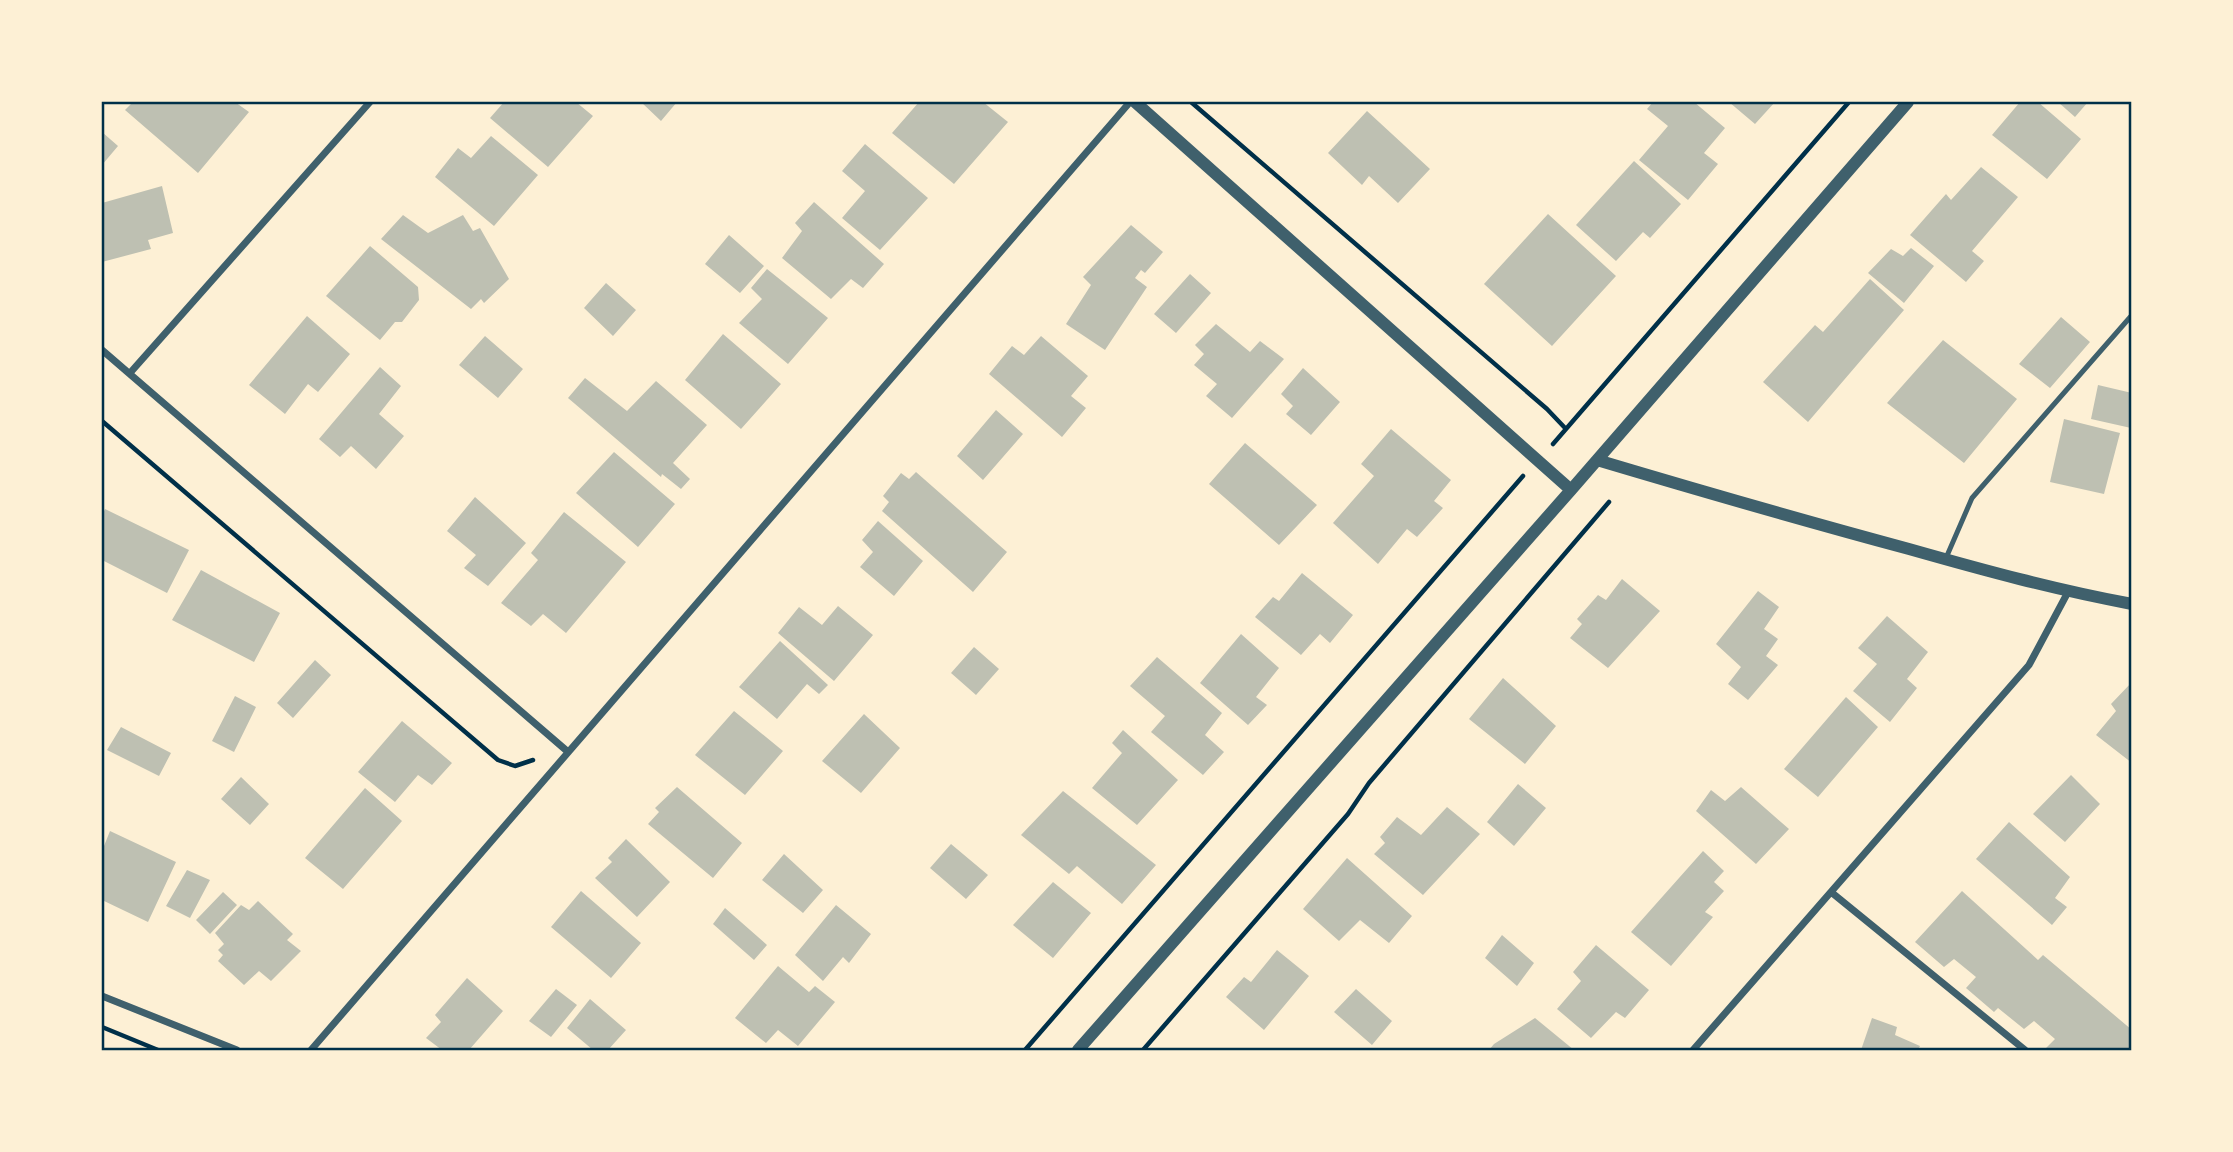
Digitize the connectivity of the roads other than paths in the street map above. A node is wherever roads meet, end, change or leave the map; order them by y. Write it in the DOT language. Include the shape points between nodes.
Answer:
graph roads {
  1 [pos="370,102"];
  2 [pos="1132,102"];
  3 [pos="1908,102"];
  4 [pos="2132,315"];
  5 [pos="102,350"];
  6 [pos="130,373"];
  7 [pos="1597,460"];
  8 [pos="1571,490"];
  9 [pos="1946,559"];
  10 [pos="2068,592"];
  11 [pos="2132,604"];
  12 [pos="568,751"];
  13 [pos="1831,892"];
  14 [pos="102,996"];
  15 [pos="237,1051"];
  16 [pos="311,1051"];
  17 [pos="1078,1051"];
  18 [pos="1693,1051"];
  19 [pos="2025,1051"];
  1 -- 6 [label="street"];
  2 -- 8 [label="street"];
  2 -- 12 [label="street"];
  3 -- 7 [label="street"];
  4 -- 9 [label="lane" via="1972,498"];
  5 -- 6 [label="street"];
  6 -- 12 [label="street"];
  7 -- 8 [label="street"];
  7 -- 9 [label="street"];
  8 -- 17 [label="street"];
  9 -- 10 [label="street"];
  10 -- 11 [label="street"];
  10 -- 13 [label="street" via="2029,665"];
  12 -- 16 [label="street"];
  13 -- 18 [label="street"];
  13 -- 19 [label="street"];
  14 -- 15 [label="street"];
}
